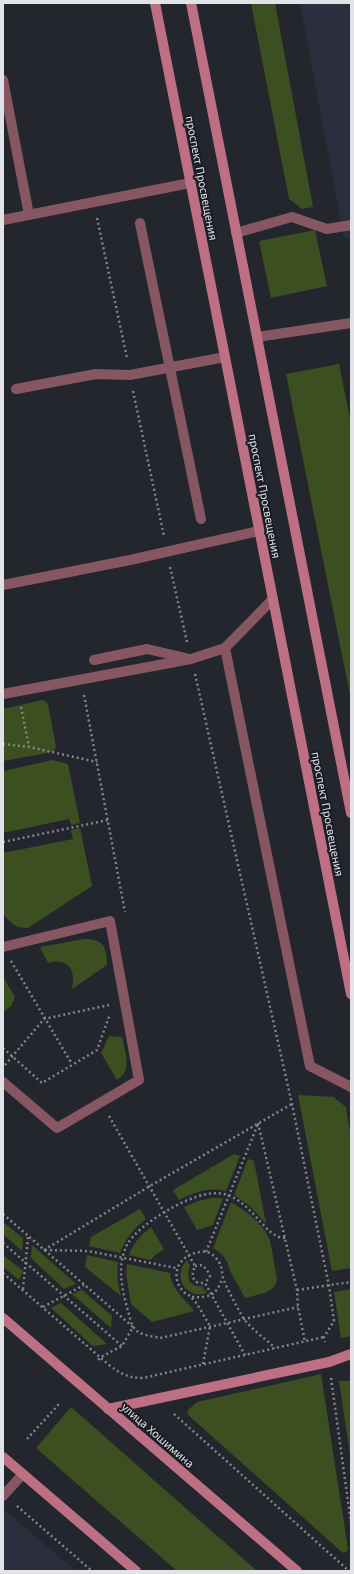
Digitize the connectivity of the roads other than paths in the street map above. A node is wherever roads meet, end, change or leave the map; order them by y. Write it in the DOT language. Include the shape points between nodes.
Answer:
graph roads {
  1 [pos="155,3"];
  2 [pos="191,3"];
  3 [pos="3,80"];
  4 [pos="190,183"];
  5 [pos="29,215"];
  6 [pos="3,220"];
  7 [pos="140,223"];
  8 [pos="351,225"];
  9 [pos="236,233"];
  10 [pos="351,324"];
  11 [pos="257,338"];
  12 [pos="225,357"];
  13 [pos="170,368"];
  14 [pos="16,389"];
  15 [pos="201,519"];
  16 [pos="259,531"];
  17 [pos="3,585"];
  18 [pos="273,599"];
  19 [pos="225,648"];
  20 [pos="191,659"];
  21 [pos="94,660"];
  22 [pos="3,694"];
  23 [pos="351,813"];
  24 [pos="3,947"];
  25 [pos="351,994"];
  26 [pos="3,1082"];
  27 [pos="351,1087"];
  28 [pos="3,1318"];
  29 [pos="351,1354"];
  30 [pos="108,1409"];
  31 [pos="3,1457"];
  32 [pos="23,1474"];
  33 [pos="4,1496"];
  34 [pos="136,1571"];
  35 [pos="297,1571"];
  1 -- 4 [label="main road, проспект Просвещения"];
  2 -- 9 [label="main road, проспект Просвещения"];
  3 -- 5 [label="lane"];
  4 -- 5 [label="lane"];
  4 -- 12 [label="main road, проспект Просвещения"];
  5 -- 6 [label="lane"];
  7 -- 13 [label="lane"];
  8 -- 9 [label="lane" via="327,229 292,217"];
  9 -- 11 [label="main road, проспект Просвещения"];
  10 -- 11 [label="lane"];
  11 -- 23 [label="main road, проспект Просвещения"];
  12 -- 13 [label="lane"];
  12 -- 16 [label="main road, проспект Просвещения"];
  13 -- 14 [label="lane" via="130,375 96,374"];
  13 -- 15 [label="lane"];
  16 -- 17 [label="lane"];
  16 -- 18 [label="main road, проспект Просвещения"];
  18 -- 19 [label="lane"];
  18 -- 25 [label="main road, проспект Просвещения"];
  19 -- 20 [label="lane"];
  19 -- 27 [label="lane" via="310,1066"];
  20 -- 21 [label="lane" via="147,649"];
  20 -- 22 [label="lane"];
  24 -- 26 [label="lane" via="110,921 140,1080 57,1128"];
  28 -- 30 [label="main road, улица Хошимина"];
  29 -- 30 [label="main road" via="328,1362"];
  30 -- 35 [label="main road, улица Хошимина"];
  31 -- 32 [label="main road"];
  32 -- 33 [label="lane"];
  32 -- 34 [label="main road"];
}
